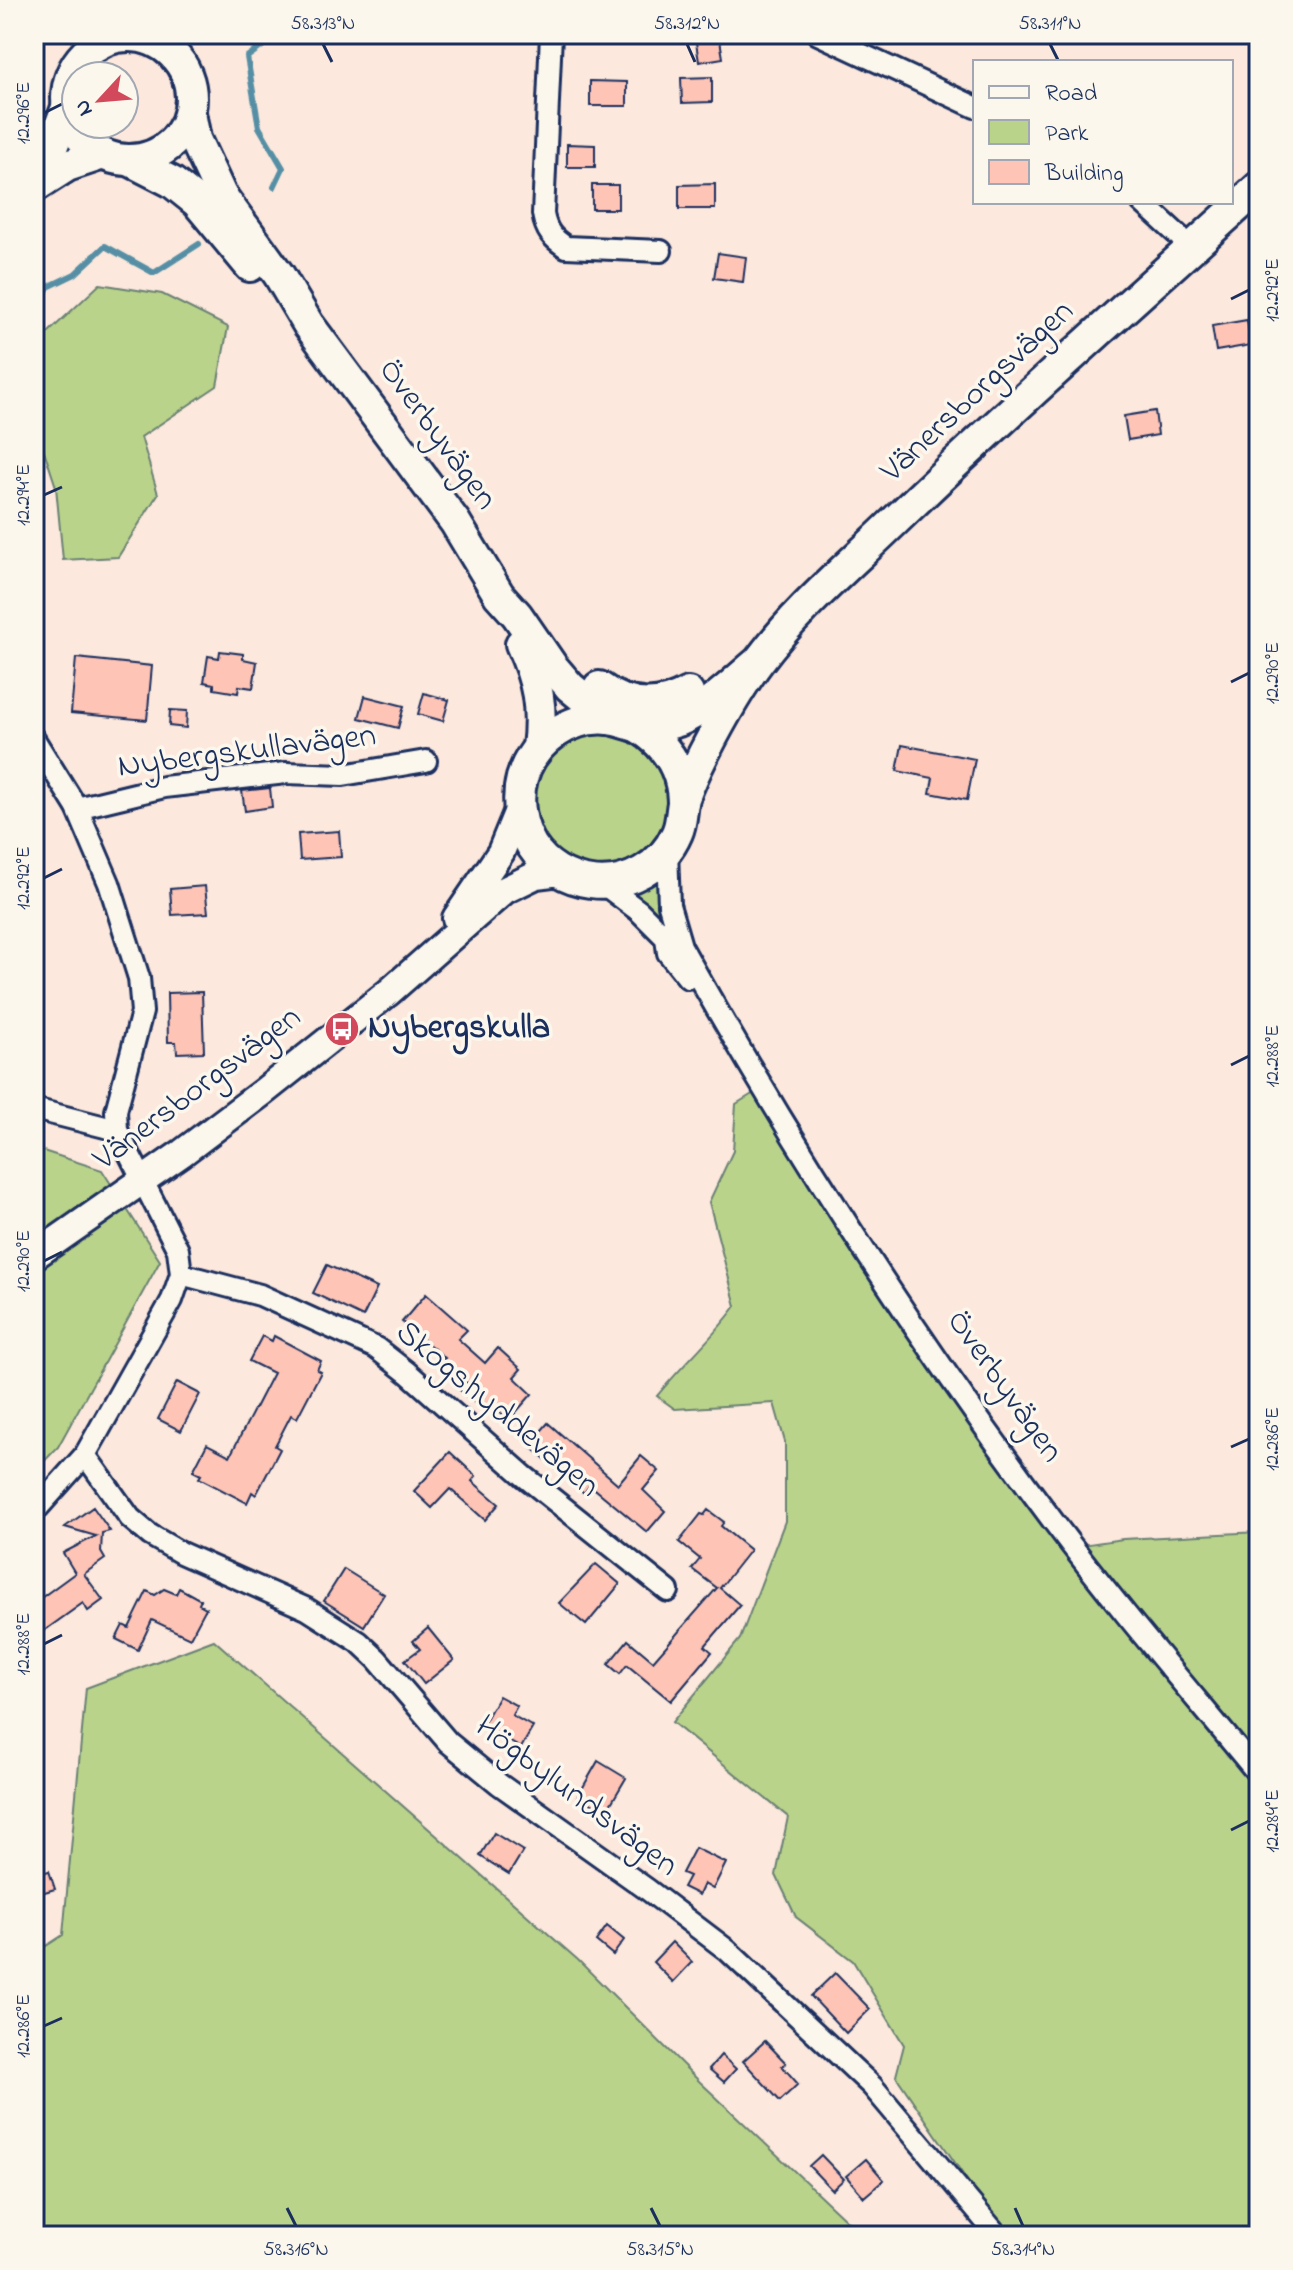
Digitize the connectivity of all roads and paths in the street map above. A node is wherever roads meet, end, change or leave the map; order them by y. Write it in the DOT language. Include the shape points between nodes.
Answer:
graph roads {
  1 [pos="551,34"];
  2 [pos="818,34"];
  3 [pos="152,38"];
  4 [pos="91,44"];
  5 [pos="973,106"];
  6 [pos="190,113"];
  7 [pos="60,126"];
  8 [pos="85,140"];
  9 [pos="116,157"];
  10 [pos="34,184"];
  11 [pos="1259,187"];
  12 [pos="1144,204"];
  13 [pos="1192,248"];
  14 [pos="661,251"];
  15 [pos="308,324"];
  16 [pos="455,522"];
  17 [pos="499,595"];
  18 [pos="800,613"];
  19 [pos="758,662"];
  20 [pos="624,723"];
  21 [pos="34,739"];
  22 [pos="538,748"];
  23 [pos="426,761"];
  24 [pos="683,801"];
  25 [pos="77,808"];
  26 [pos="519,808"];
  27 [pos="667,851"];
  28 [pos="560,872"];
  29 [pos="602,883"];
  30 [pos="440,946"];
  31 [pos="721,1018"];
  32 [pos="34,1109"];
  33 [pos="117,1130"];
  34 [pos="143,1180"];
  35 [pos="34,1256"];
  36 [pos="181,1274"];
  37 [pos="85,1455"];
  38 [pos="34,1512"];
  39 [pos="668,1591"];
  40 [pos="1259,1775"];
  41 [pos="998,2236"];
  1 -- 14 [label="street" via="546,228 566,247"];
  2 -- 5 [label="street"];
  3 -- 4 [label="main road, Överbyvägen" via="119,37"];
  3 -- 6 [label="main road, Överbyvägen" via="183,67 190,84"];
  6 -- 9 [label="main road, Överbyvägen" via="183,130 156,155"];
  6 -- 15 [label="main road, Överbyvägen" via="195,139 221,195"];
  7 -- 10 [label="main road, Överbyvägen"];
  8 -- 9 [label="main road, Överbyvägen"];
  9 -- 10 [label="main road, Överbyvägen" via="67,166"];
  9 -- 15 [label="main road, Överbyvägen" via="172,182 197,202 266,284"];
  11 -- 13 [label="main road, Vänersborgsvägen"];
  12 -- 13 [label="street"];
  13 -- 18 [label="main road, Vänersborgsvägen"];
  15 -- 16 [label="main road, Överbyvägen"];
  16 -- 17 [label="main road, Överbyvägen"];
  16 -- 18 [label="main road" via="491,554 574,665 627,702 663,704 679,698"];
  17 -- 20 [label="main road, Överbyvägen" via="570,687"];
  17 -- 22 [label="main road, Överbyvägen" via="534,672 541,725"];
  18 -- 19 [label="main road, Vänersborgsvägen"];
  19 -- 20 [label="main road, Vänersborgsvägen" via="678,721"];
  19 -- 24 [label="main road, Vänersborgsvägen"];
  20 -- 22 [label="main road, Vänersborgsvägen" via="588,719 548,737"];
  20 -- 24 [label="main road, Överbyvägen" via="662,745 682,785"];
  21 -- 25 [label="street, Nybergskullavägen"];
  22 -- 26 [label="main road, Vänersborgsvägen" via="523,774"];
  23 -- 25 [label="street, Nybergskullavägen" via="343,775 286,773 164,787"];
  24 -- 27 [label="main road, Vänersborgsvägen" via="678,830"];
  25 -- 33 [label="street, Nybergskullavägen" via="109,883 139,978 142,1012 116,1111"];
  26 -- 28 [label="main road" via="532,845"];
  26 -- 30 [label="street, Vänersborgsvägen" via="501,852"];
  27 -- 29 [label="main road, Vänersborgsvägen" via="638,875"];
  27 -- 31 [label="street, Överbyvägen" via="669,905 681,946"];
  28 -- 29 [label="main road, Vänersborgsvägen"];
  28 -- 30 [label="street, Vänersborgsvägen" via="536,875 505,890"];
  29 -- 31 [label="street, Överbyvägen" via="666,938 668,953"];
  30 -- 34 [label="street, Vänersborgsvägen" via="263,1092"];
  31 -- 40 [label="street, Överbyvägen" via="935,1358 1054,1523"];
  32 -- 33 [label="street"];
  33 -- 34 [label="street"];
  34 -- 35 [label="street, Vänersborgsvägen"];
  34 -- 36 [label="street" via="178,1250"];
  36 -- 37 [label="street" via="172,1300"];
  36 -- 39 [label="street, Skogshyddevägen" via="260,1295 376,1348"];
  37 -- 38 [label="street"];
  37 -- 41 [label="street, Högbylundsvägen" via="130,1518 150,1535 307,1609 359,1642 448,1742 727,1950 872,2086"];
}
